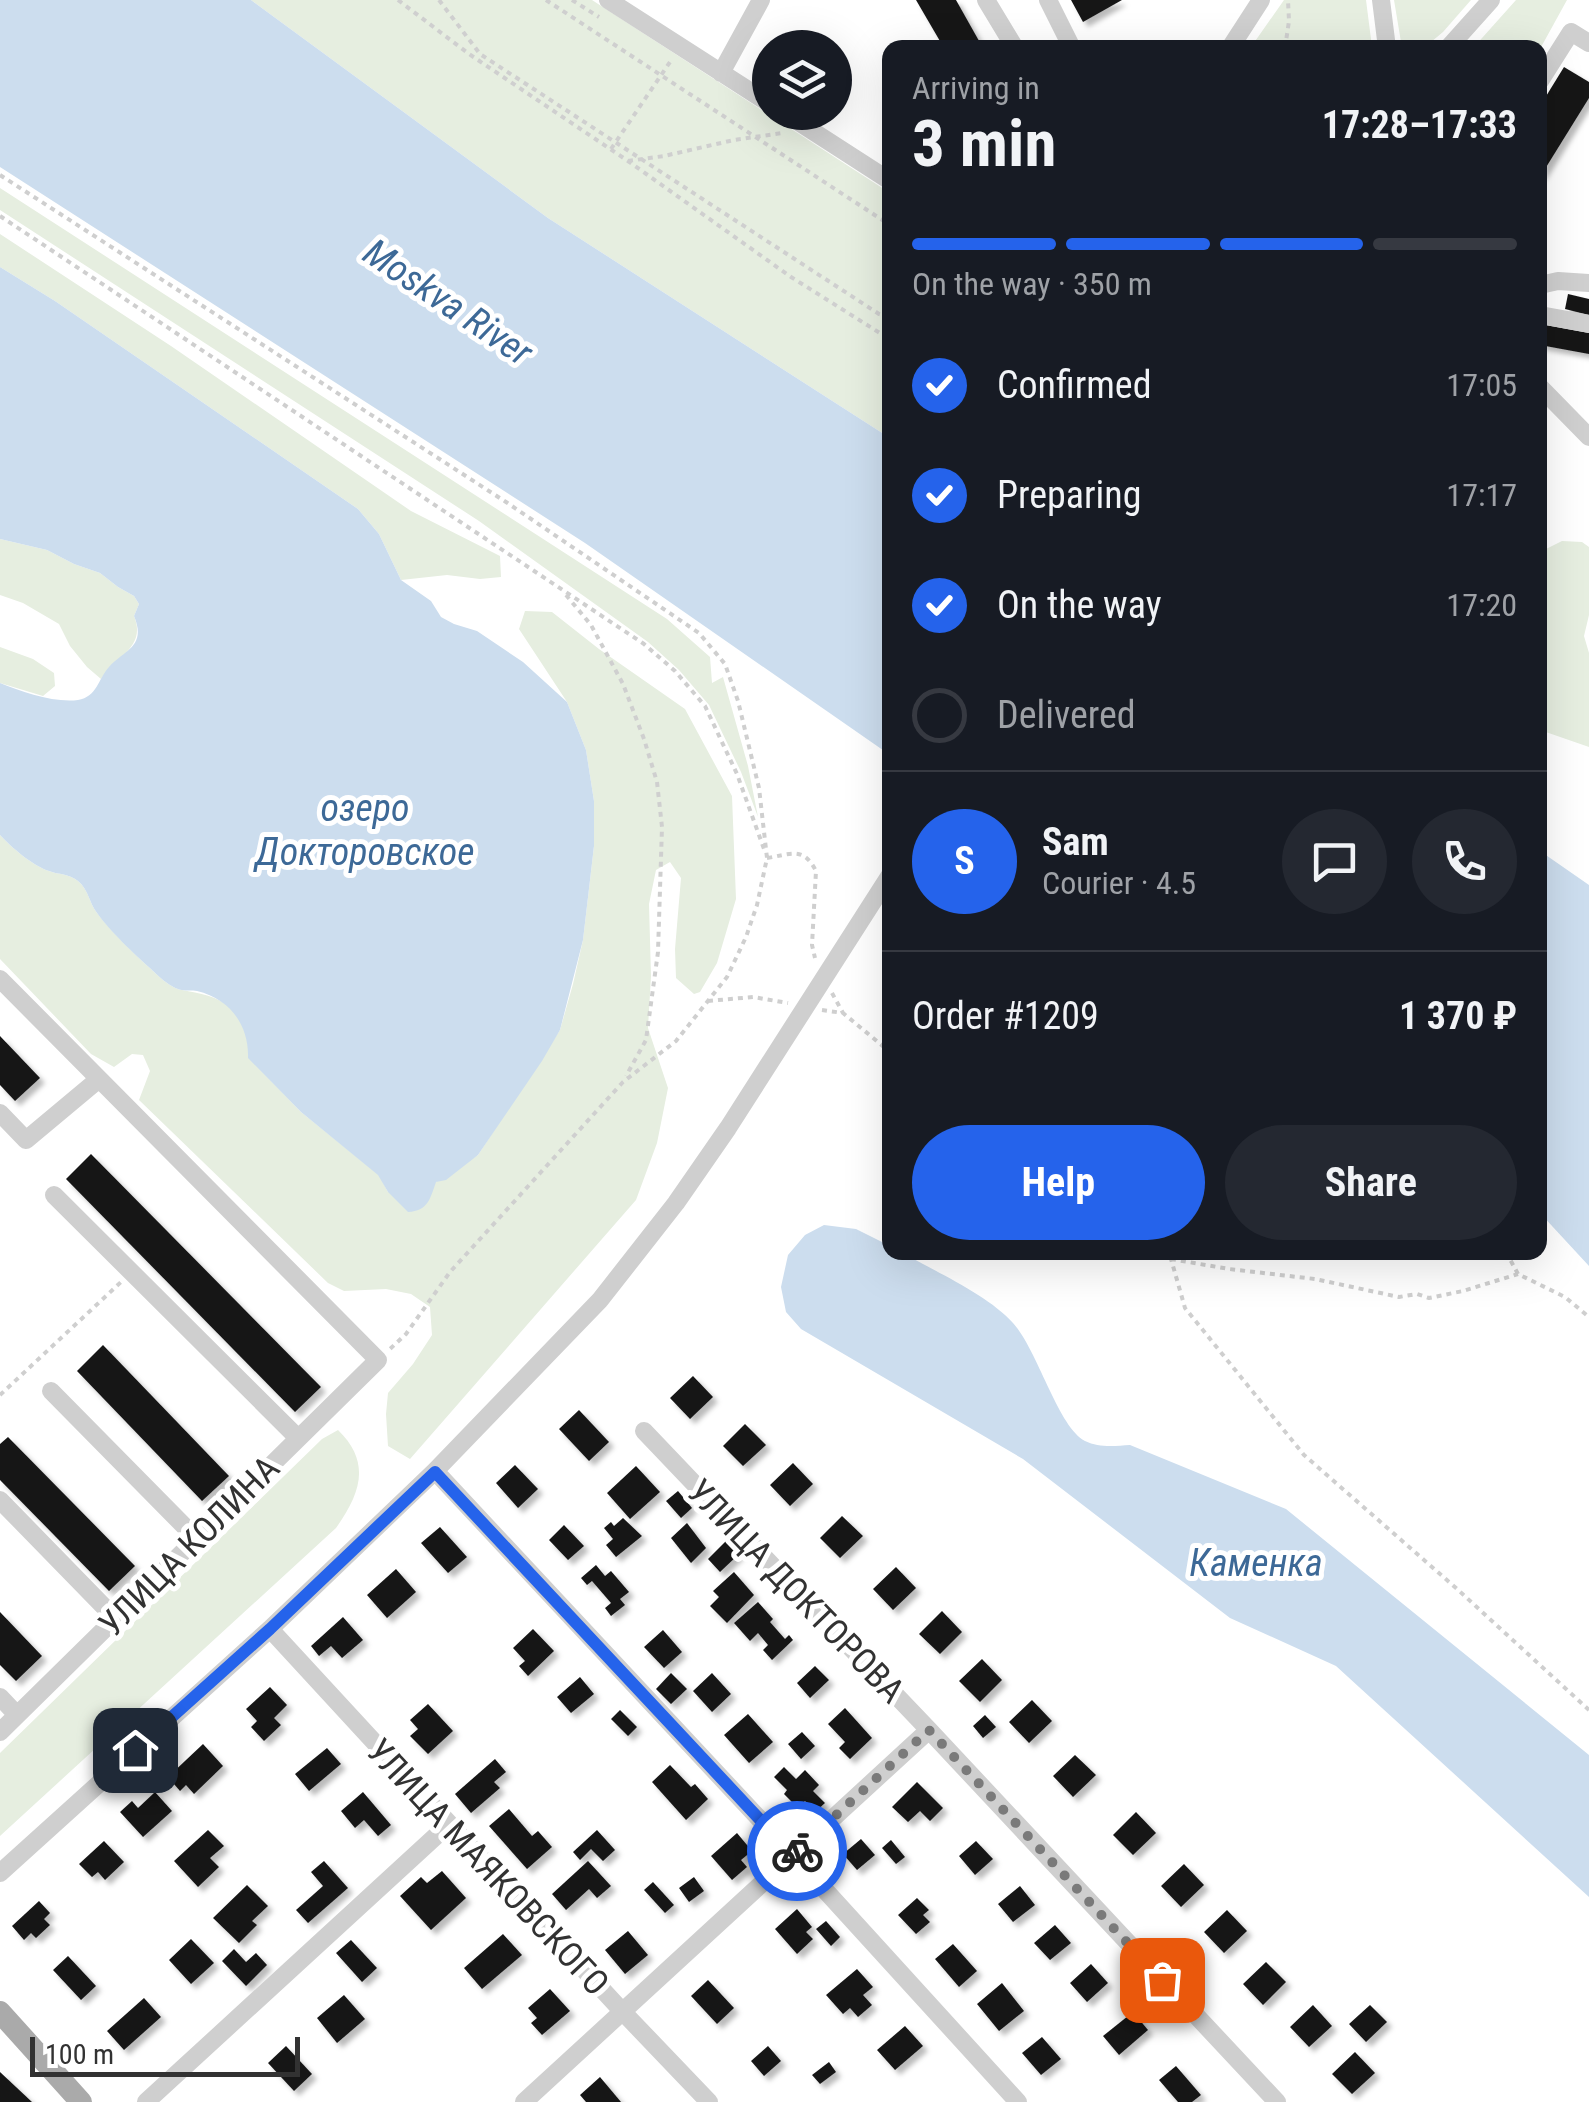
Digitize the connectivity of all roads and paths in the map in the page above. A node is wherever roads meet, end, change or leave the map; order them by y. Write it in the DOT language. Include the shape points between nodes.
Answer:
graph roads {
  1 [pos="398,0"];
  2 [pos="439,0"];
  3 [pos="546,0"];
  4 [pos="608,0"];
  5 [pos="761,0"];
  6 [pos="986,0"];
  7 [pos="1048,0"];
  8 [pos="1261,0"];
  9 [pos="1288,0"];
  10 [pos="1381,0"];
  11 [pos="1490,0"];
  12 [pos="1010,40"];
  13 [pos="1068,40"];
  14 [pos="1235,40"];
  15 [pos="1286,40"];
  16 [pos="1386,40"];
  17 [pos="1455,40"];
  18 [pos="1589,43"];
  19 [pos="670,62"];
  20 [pos="1547,70"];
  21 [pos="722,73"];
  22 [pos="661,75"];
  23 [pos="752,92"];
  24 [pos="811,130"];
  25 [pos="782,134"];
  26 [pos="757,138"];
  27 [pos="615,142"];
  28 [pos="610,150"];
  29 [pos="642,160"];
  30 [pos="628,161"];
  31 [pos="0,175"];
  32 [pos="882,176"];
  33 [pos="0,216"];
  34 [pos="882,220"];
  35 [pos="1547,283"];
  36 [pos="1589,283"];
  37 [pos="882,315"];
  38 [pos="1547,315"];
  39 [pos="1589,324"];
  40 [pos="882,334"];
  41 [pos="1547,394"];
  42 [pos="1589,437"];
  43 [pos="563,591"];
  44 [pos="767,858"];
  45 [pos="882,888"];
  46 [pos="815,960"];
  47 [pos="0,979"];
  48 [pos="829,986"];
  49 [pos="843,1013"];
  50 [pos="98,1078"];
  51 [pos="623,1082"];
  52 [pos="0,1113"];
  53 [pos="54,1195"];
  54 [pos="1171,1260"];
  55 [pos="1510,1260"];
  56 [pos="132,1272"];
  57 [pos="1518,1274"];
  58 [pos="1589,1316"];
  59 [pos="378,1360"];
  60 [pos="51,1391"];
  61 [pos="0,1395"];
  62 [pos="644,1431"];
  63 [pos="298,1438"];
  64 [pos="435,1472"];
  65 [pos="0,1500"];
  66 [pos="196,1538"];
  67 [pos="115,1618"];
  68 [pos="270,1629"];
  69 [pos="0,1697"];
  70 [pos="1589,1710"];
  71 [pos="18,1714"];
  72 [pos="929,1730"];
  73 [pos="0,1732"];
  74 [pos="449,1824"];
  75 [pos="793,1855"];
  76 [pos="0,1873"];
  77 [pos="0,2012"];
  78 [pos="622,2012"];
  79 [pos="1266,2098"];
  80 [pos="81,2102"];
  81 [pos="146,2102"];
  82 [pos="524,2102"];
  83 [pos="709,2102"];
  84 [pos="1018,2102"];
  1 -- 28 [label="path"];
  2 -- 27 [label="path" via="480,54"];
  3 -- 22 [label="path"];
  4 -- 21 [label="street"];
  5 -- 21 [label="street"];
  6 -- 12 [label="street"];
  7 -- 13 [label="street"];
  8 -- 14 [label="street"];
  9 -- 15 [label="path"];
  10 -- 16 [label="street"];
  11 -- 17 [label="street"];
  18 -- 20 [label="street" via="1572,32"];
  19 -- 22 [label="path"];
  21 -- 23 [label="street"];
  22 -- 26 [label="path"];
  22 -- 27 [label="path"];
  24 -- 32 [label="street"];
  25 -- 26 [label="path"];
  26 -- 29 [label="path"];
  26 -- 34 [label="path"];
  27 -- 28 [label="path"];
  27 -- 29 [label="path"];
  28 -- 30 [label="path"];
  29 -- 30 [label="path"];
  29 -- 37 [label="path"];
  30 -- 40 [label="path"];
  31 -- 44 [label="path" via="562,538 699,634 725,664 738,701"];
  33 -- 43 [label="path"];
  35 -- 36 [label="street"];
  38 -- 39 [label="street"];
  41 -- 42 [label="street"];
  43 -- 44 [label="path" via="644,644 705,706"];
  43 -- 51 [label="path" via="623,684 657,782 658,952 646,1040"];
  44 -- 46 [label="path" via="802,854 816,871"];
  44 -- 51 [label="path" via="758,905 727,977 676,1041"];
  45 -- 64 [label="street" via="676,1203 600,1300"];
  47 -- 50 [label="street"];
  48 -- 49 [label="path"];
  50 -- 52 [label="street" via="26,1140"];
  50 -- 59 [label="street"];
  51 -- 59 [label="path"];
  53 -- 56 [label="street"];
  54 -- 57 [label="path" via="1429,1298"];
  54 -- 70 [label="path" via="1184,1308 1304,1455"];
  55 -- 57 [label="path"];
  56 -- 61 [label="path"];
  56 -- 63 [label="street"];
  57 -- 58 [label="path"];
  59 -- 63 [label="street, УЛИЦА КОЛИНА"];
  60 -- 66 [label="street"];
  62 -- 72 [label="street, УЛИЦА ДОКТОРОВА"];
  63 -- 66 [label="street, УЛИЦА КОЛИНА"];
  64 -- 68 [label="street"];
  64 -- 75 [label="street"];
  65 -- 67 [label="street"];
  66 -- 67 [label="street, УЛИЦА КОЛИНА"];
  67 -- 71 [label="street, УЛИЦА КОЛИНА"];
  68 -- 74 [label="street, УЛИЦА МАЯКОВСКОГО"];
  68 -- 76 [label="street"];
  69 -- 71 [label="street"];
  71 -- 73 [label="street, УЛИЦА КОЛИНА"];
  72 -- 75 [label="street"];
  72 -- 79 [label="street, УЛИЦА ДОКТОРОВА"];
  74 -- 78 [label="street, УЛИЦА МАЯКОВСКОГО"];
  74 -- 81 [label="street"];
  75 -- 78 [label="street"];
  75 -- 84 [label="street"];
  77 -- 80 [label="main road"];
  78 -- 82 [label="street"];
  78 -- 83 [label="street, УЛИЦА МАЯКОВСКОГО"];
}
